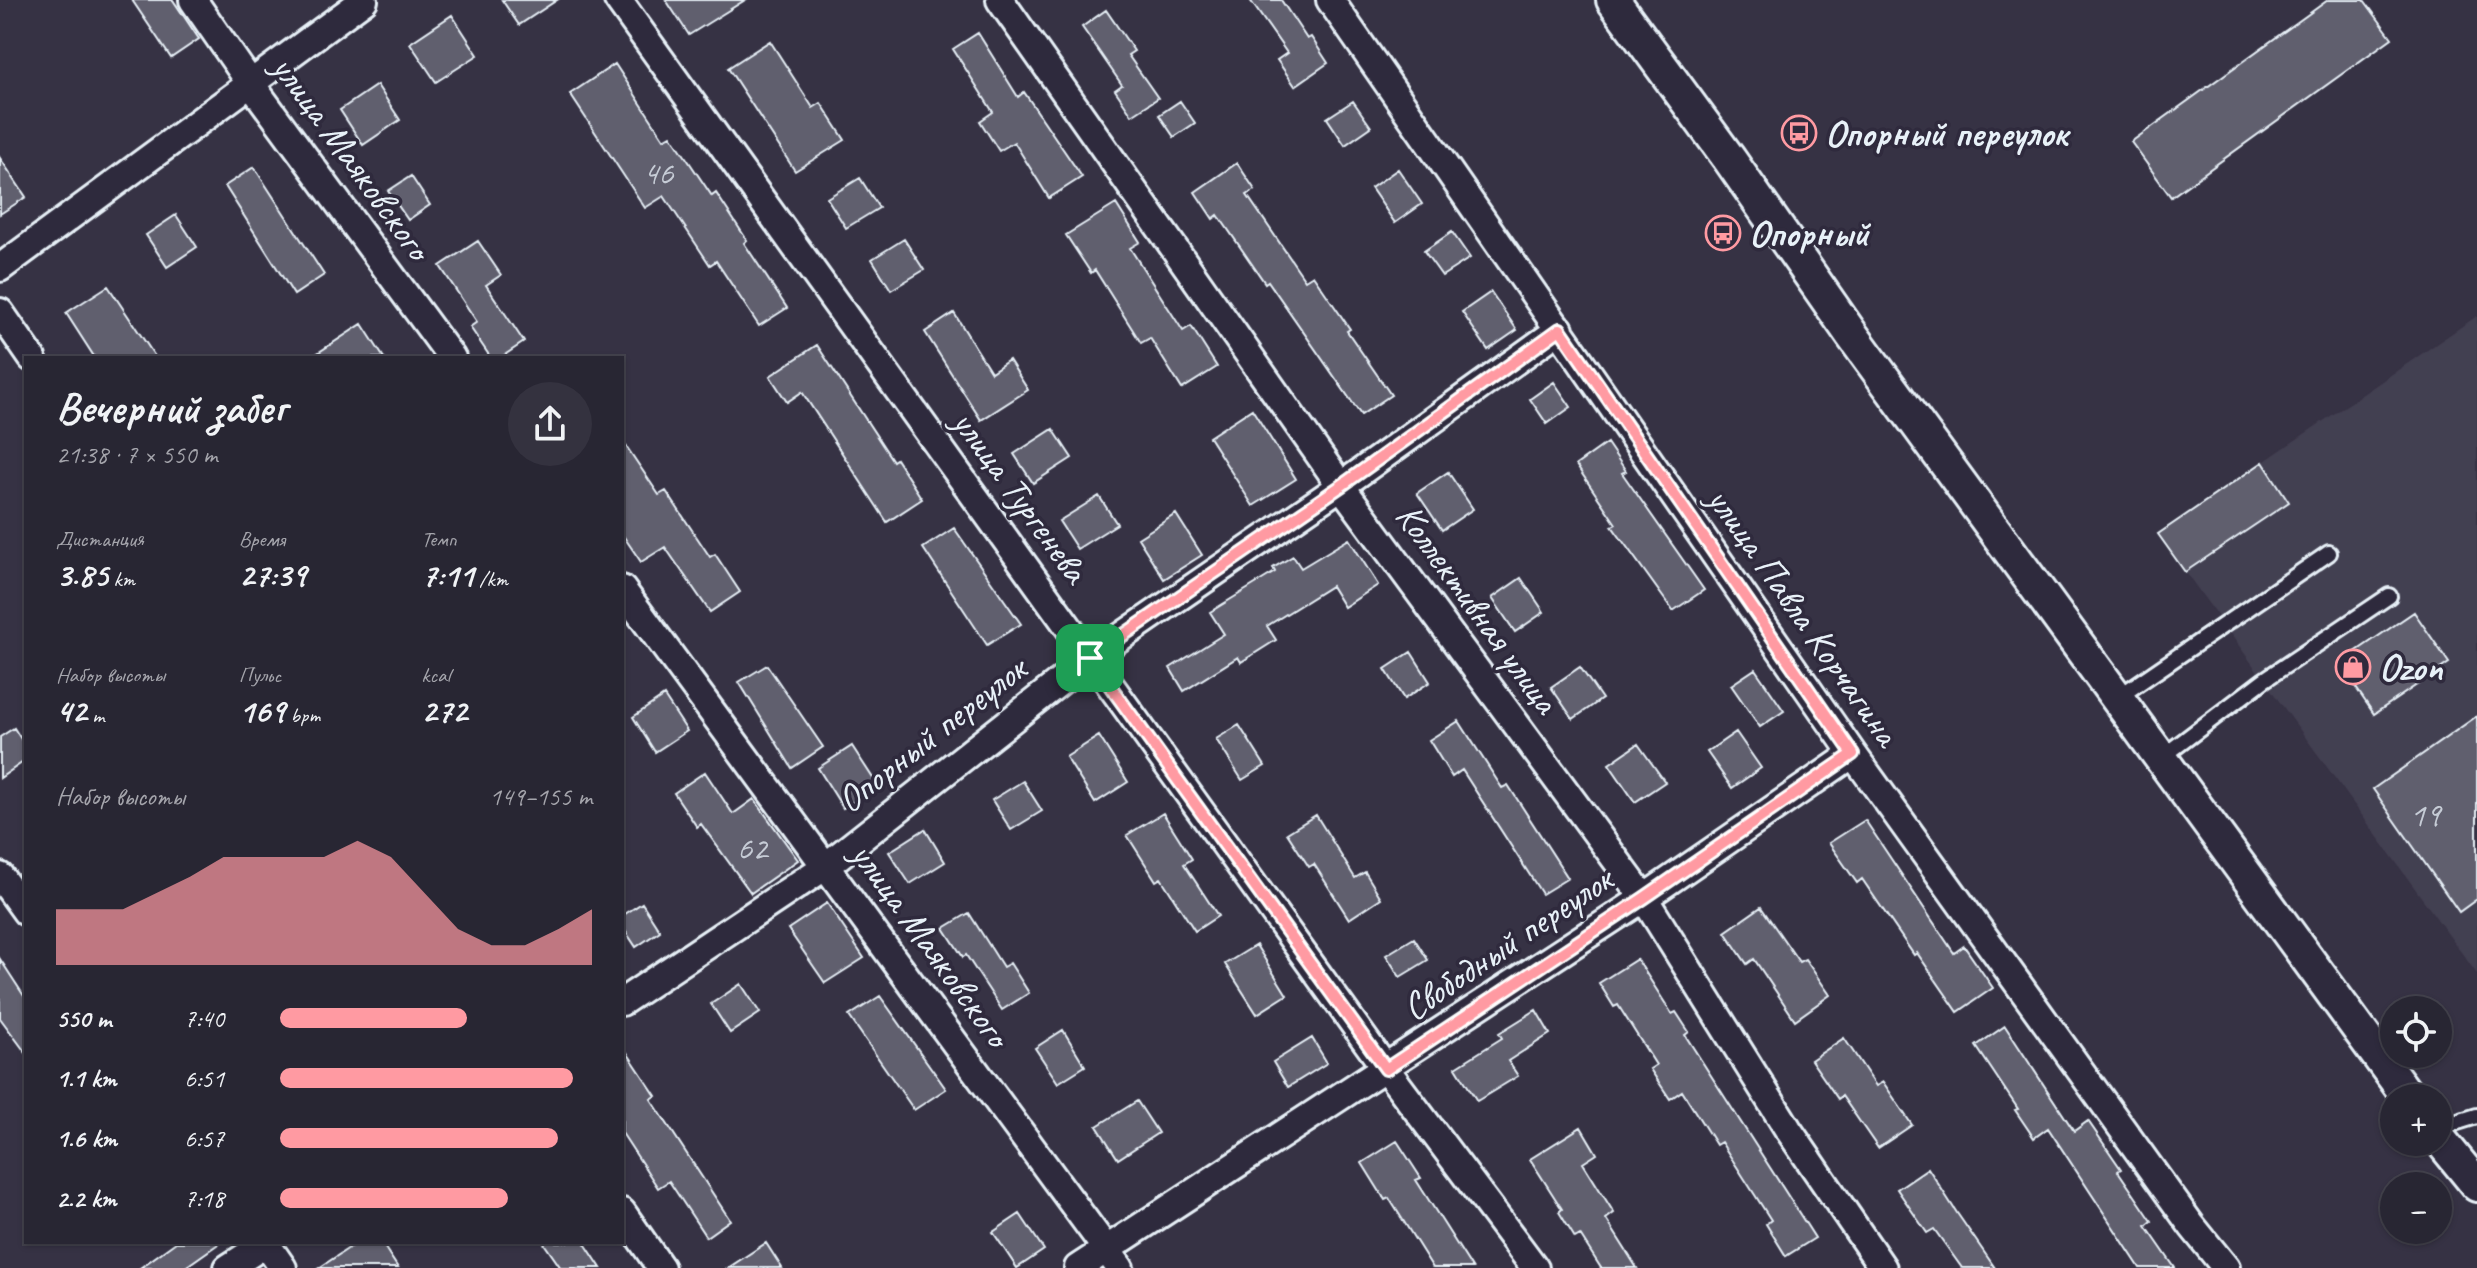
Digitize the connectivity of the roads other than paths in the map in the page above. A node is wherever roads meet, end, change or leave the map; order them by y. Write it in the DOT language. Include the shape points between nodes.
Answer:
graph roads {
  1 [pos="193,0"];
  2 [pos="364,0"];
  3 [pos="618,0"];
  4 [pos="1000,0"];
  5 [pos="1330,0"];
  6 [pos="1613,0"];
  7 [pos="251,84"];
  8 [pos="0,268"];
  9 [pos="0,312"];
  10 [pos="1560,329"];
  11 [pos="31,356"];
  12 [pos="451,356"];
  13 [pos="1341,486"];
  14 [pos="2329,553"];
  15 [pos="624,592"];
  16 [pos="2389,596"];
  17 [pos="1090,658"];
  18 [pos="2117,699"];
  19 [pos="1853,754"];
  20 [pos="2160,758"];
  21 [pos="826,866"];
  22 [pos="0,876"];
  23 [pos="1644,898"];
  24 [pos="24,909"];
  25 [pos="624,1001"];
  26 [pos="1386,1069"];
  27 [pos="2399,1084"];
  28 [pos="2477,1116"];
  29 [pos="2452,1124"];
  30 [pos="2452,1154"];
  31 [pos="2477,1185"];
  32 [pos="624,1215"];
  33 [pos="263,1244"];
  34 [pos="267,1244"];
  35 [pos="1114,1259"];
  36 [pos="228,1268"];
  37 [pos="283,1268"];
  38 [pos="661,1268"];
  39 [pos="1078,1268"];
  40 [pos="1535,1268"];
  41 [pos="1883,1268"];
  42 [pos="2226,1268"];
  1 -- 7 [label="street, улица Маяковского"];
  2 -- 7 [label="street"];
  3 -- 17 [label="street, улица Тургенева"];
  4 -- 13 [label="street, Коллективная улица"];
  5 -- 10 [label="street, улица Павла Корчагина"];
  6 -- 18 [label="street"];
  7 -- 8 [label="street"];
  7 -- 12 [label="street, улица Маяковского"];
  9 -- 11 [label="street"];
  10 -- 13 [label="street, Опорный переулок"];
  10 -- 19 [label="street, улица Павла Корчагина"];
  13 -- 17 [label="street, Опорный переулок"];
  13 -- 23 [label="street, Коллективная улица"];
  14 -- 18 [label="lane"];
  15 -- 21 [label="street, улица Маяковского"];
  16 -- 20 [label="lane"];
  17 -- 21 [label="street, Опорный переулок"];
  17 -- 26 [label="street, улица Тургенева"];
  18 -- 20 [label="street"];
  19 -- 23 [label="street, Свободный переулок"];
  19 -- 42 [label="street, улица Павла Корчагина"];
  20 -- 27 [label="street"];
  21 -- 25 [label="street, Опорный переулок"];
  21 -- 35 [label="street, улица Маяковского"];
  22 -- 24 [label="street"];
  23 -- 26 [label="street, Свободный переулок"];
  23 -- 41 [label="street, Коллективная улица" via="1788,1129"];
  26 -- 35 [label="street, Свободный переулок"];
  26 -- 40 [label="street, улица Тургенева"];
  28 -- 29 [label="lane"];
  30 -- 31 [label="street"];
  32 -- 38 [label="street"];
  33 -- 36 [label="street"];
  34 -- 37 [label="street"];
  35 -- 39 [label="street, Свободный переулок"];
}
